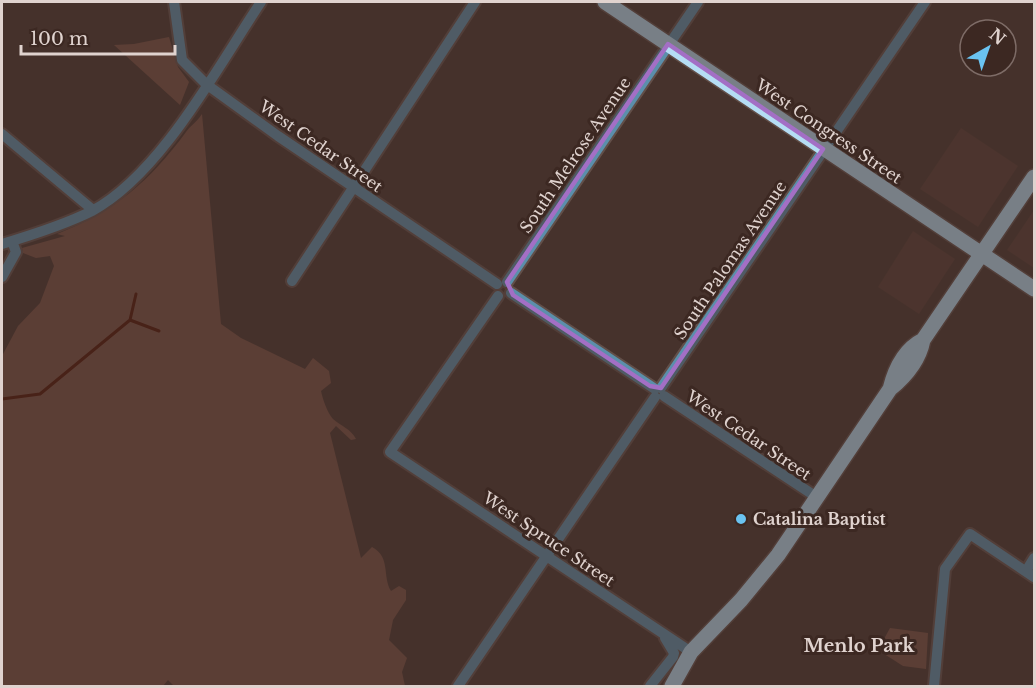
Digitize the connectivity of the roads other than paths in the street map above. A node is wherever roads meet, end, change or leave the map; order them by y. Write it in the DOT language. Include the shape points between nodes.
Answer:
graph roads {
  1 [pos="174,2"];
  2 [pos="261,2"];
  3 [pos="475,2"];
  4 [pos="605,2"];
  5 [pos="698,2"];
  6 [pos="925,2"];
  7 [pos="668,45"];
  8 [pos="206,84"];
  9 [pos="2,134"];
  10 [pos="823,149"];
  11 [pos="1035,177"];
  12 [pos="354,187"];
  13 [pos="93,210"];
  14 [pos="7,242"];
  15 [pos="982,254"];
  16 [pos="2,277"];
  17 [pos="292,281"];
  18 [pos="505,286"];
  19 [pos="1035,289"];
  20 [pos="659,392"];
  21 [pos="818,498"];
  22 [pos="547,555"];
  23 [pos="1035,558"];
  24 [pos="1030,574"];
  25 [pos="660,631"];
  26 [pos="691,652"];
  27 [pos="675,685"];
  28 [pos="458,687"];
  29 [pos="650,687"];
  30 [pos="934,687"];
  1 -- 8 [label="street, West Cedar Street" via="182,60"];
  2 -- 8 [label="street"];
  3 -- 12 [label="street"];
  4 -- 7 [label="main road, West Congress Street"];
  5 -- 7 [label="street, South Melrose Avenue"];
  6 -- 10 [label="street, South Palomas Avenue"];
  7 -- 10 [label="main road, West Congress Street"];
  7 -- 18 [label="street, South Melrose Avenue"];
  8 -- 12 [label="street, West Cedar Street"];
  8 -- 13 [label="street" via="162,151 131,182"];
  9 -- 13 [label="street"];
  10 -- 15 [label="main road, West Congress Street"];
  10 -- 20 [label="street, South Palomas Avenue"];
  11 -- 15 [label="main road"];
  12 -- 17 [label="street"];
  12 -- 18 [label="street, West Cedar Street"];
  13 -- 14 [label="street"];
  14 -- 16 [label="street" via="16,252"];
  15 -- 19 [label="main road, West Congress Street"];
  15 -- 21 [label="main road" via="923,340 921,352 904,377 890,389"];
  18 -- 20 [label="street, West Cedar Street"];
  18 -- 22 [label="street, West Spruce Street" via="495,290 498,296 390,452"];
  20 -- 21 [label="street, West Cedar Street"];
  20 -- 22 [label="street, South Palomas Avenue"];
  21 -- 26 [label="main road" via="741,600"];
  22 -- 25 [label="street, West Spruce Street"];
  22 -- 28 [label="street, South Palomas Avenue"];
  23 -- 24 [label="street"];
  24 -- 30 [label="street" via="970,534 945,568"];
  25 -- 26 [label="street, West Spruce Street"];
  25 -- 29 [label="street" via="674,653"];
  26 -- 27 [label="main road"];
}
